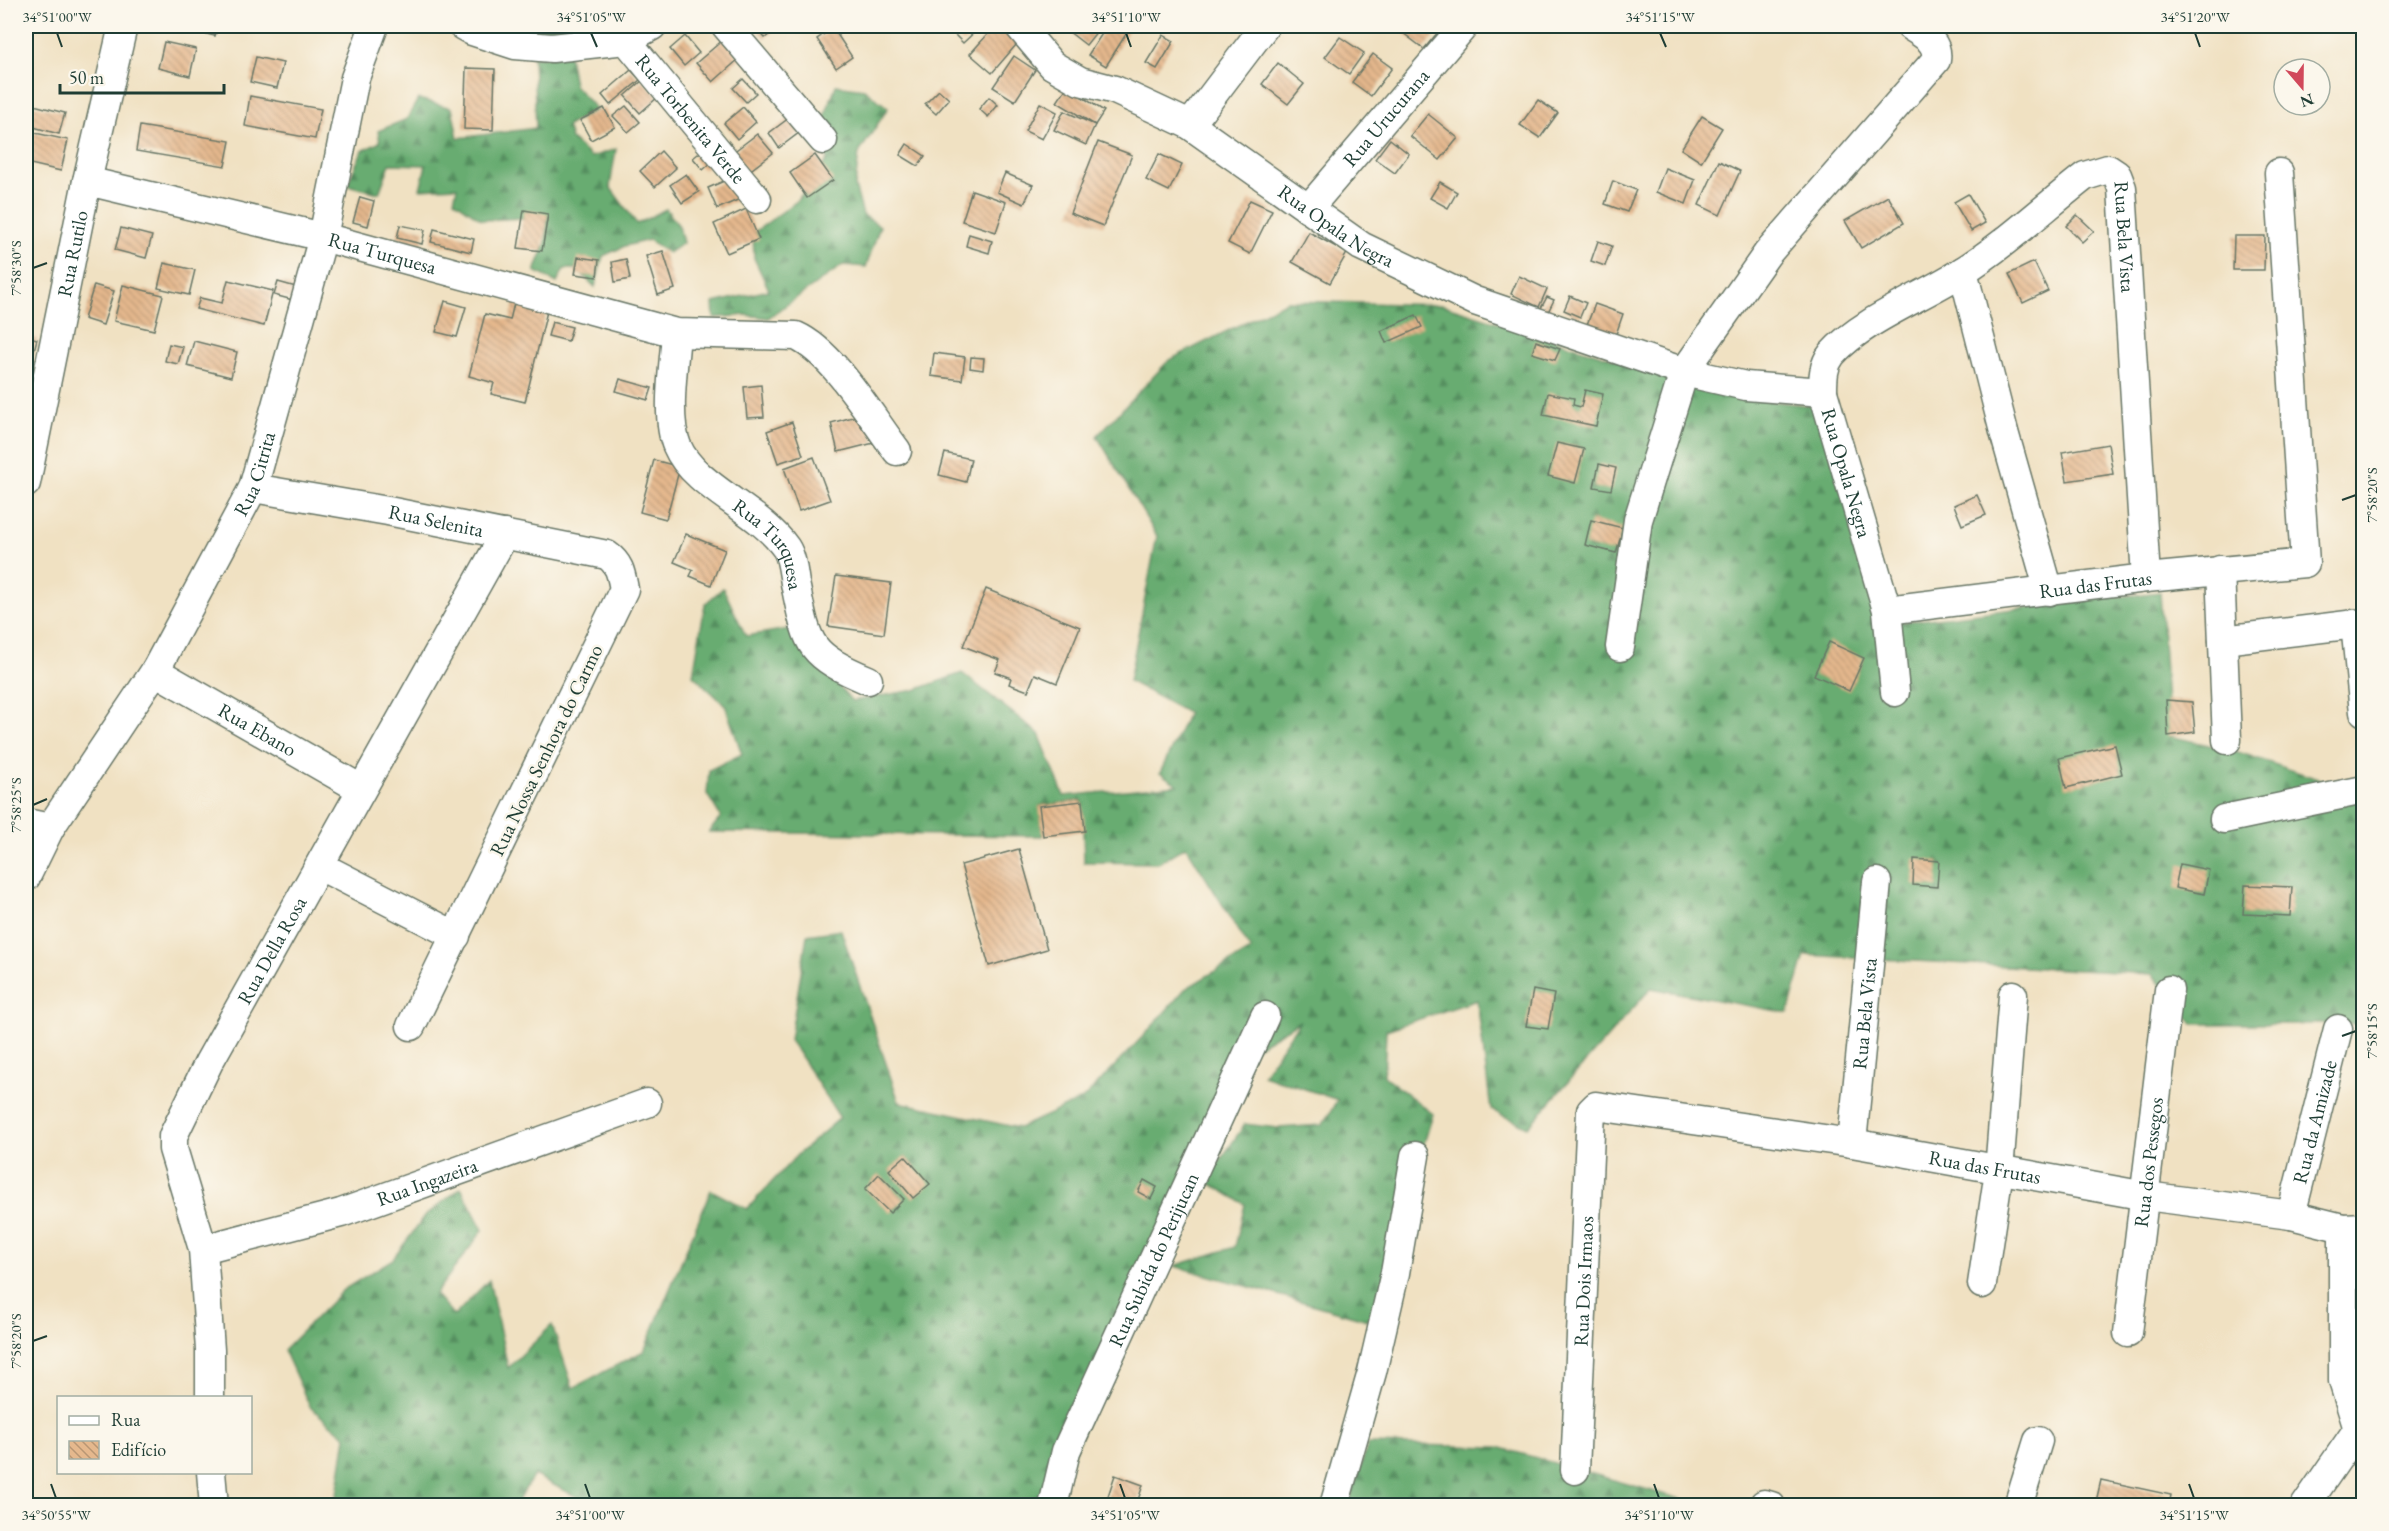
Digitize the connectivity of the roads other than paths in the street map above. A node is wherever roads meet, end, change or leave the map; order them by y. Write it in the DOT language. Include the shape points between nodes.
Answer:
graph roads {
  1 [pos="123,26"];
  2 [pos="374,26"];
  3 [pos="463,26"];
  4 [pos="652,26"];
  5 [pos="726,26"];
  6 [pos="1019,26"];
  7 [pos="1265,26"];
  8 [pos="1464,26"];
  9 [pos="1910,26"];
  10 [pos="626,40"];
  11 [pos="1190,126"];
  12 [pos="822,140"];
  13 [pos="2279,173"];
  14 [pos="87,181"];
  15 [pos="757,199"];
  16 [pos="1308,209"];
  17 [pos="323,237"];
  18 [pos="1963,271"];
  19 [pos="676,333"];
  20 [pos="1684,372"];
  21 [pos="1823,392"];
  22 [pos="897,451"];
  23 [pos="26,483"];
  24 [pos="253,488"];
  25 [pos="505,534"];
  26 [pos="617,562"];
  27 [pos="2220,570"];
  28 [pos="2146,578"];
  29 [pos="2049,591"];
  30 [pos="1887,610"];
  31 [pos="2360,623"];
  32 [pos="2223,640"];
  33 [pos="1620,647"];
  34 [pos="154,671"];
  35 [pos="868,680"];
  36 [pos="1895,692"];
  37 [pos="2364,712"];
  38 [pos="2227,740"];
  39 [pos="361,789"];
  40 [pos="2364,790"];
  41 [pos="2224,819"];
  42 [pos="38,826"];
  43 [pos="320,866"];
  44 [pos="26,877"];
  45 [pos="1877,882"];
  46 [pos="456,936"];
  47 [pos="2169,990"];
  48 [pos="2013,995"];
  49 [pos="1265,1016"];
  50 [pos="411,1026"];
  51 [pos="2338,1029"];
  52 [pos="647,1104"];
  53 [pos="1607,1106"];
  54 [pos="1852,1143"];
  55 [pos="1415,1156"];
  56 [pos="1999,1171"];
  57 [pos="2146,1196"];
  58 [pos="2291,1215"];
  59 [pos="2356,1227"];
  60 [pos="204,1249"];
  61 [pos="1982,1284"];
  62 [pos="2128,1333"];
  63 [pos="210,1396"];
  64 [pos="2362,1423"];
  65 [pos="2038,1441"];
  66 [pos="1575,1470"];
  67 [pos="211,1474"];
  68 [pos="214,1506"];
  69 [pos="1053,1506"];
  70 [pos="1334,1506"];
  71 [pos="2018,1506"];
  72 [pos="2305,1506"];
  1 -- 14 [label="street, Rua Rutilo"];
  2 -- 17 [label="street, Rua Citrita" via="355,78"];
  3 -- 10 [label="street" via="515,45 552,48"];
  4 -- 10 [label="street"];
  5 -- 12 [label="street"];
  6 -- 11 [label="street, Rua Opala Negra" via="1052,65 1080,81 1115,90"];
  7 -- 11 [label="street"];
  8 -- 16 [label="street, Rua Urucurana"];
  9 -- 20 [label="street" via="1934,42 1936,60 1767,254"];
  10 -- 15 [label="street, Rua Torbenita Verde"];
  11 -- 16 [label="street, Rua Opala Negra"];
  13 -- 27 [label="street, Rua das Frutas" via="2305,563"];
  14 -- 17 [label="street, Rua Turquesa"];
  14 -- 23 [label="street, Rua Rutilo"];
  16 -- 20 [label="street, Rua Opala Negra" via="1360,246 1475,301"];
  17 -- 19 [label="street, Rua Turquesa"];
  17 -- 24 [label="street, Rua Citrita"];
  18 -- 21 [label="street, Rua Bela Vista" via="1842,343 1830,356 1822,374"];
  18 -- 28 [label="street, Rua Bela Vista" via="2085,176 2108,169 2117,175 2121,188"];
  18 -- 29 [label="street"];
  19 -- 22 [label="street, Rua Turquesa" via="796,336 812,343"];
  19 -- 35 [label="street, Rua Turquesa" via="672,429 677,447 688,465 774,532 788,551 804,629 817,652 832,665"];
  20 -- 21 [label="street, Rua Opala Negra" via="1746,386"];
  20 -- 33 [label="street" via="1638,520"];
  21 -- 30 [label="street, Rua Opala Negra"];
  24 -- 25 [label="street, Rua Selenita"];
  24 -- 34 [label="street, Rua Citrita"];
  25 -- 26 [label="street, Rua Selenita" via="607,555"];
  25 -- 39 [label="street, Rua Della Rosa"];
  26 -- 46 [label="street, Rua Nossa Senhora do Carmo" via="624,589"];
  27 -- 28 [label="street, Rua das Frutas"];
  27 -- 32 [label="street"];
  28 -- 29 [label="street, Rua das Frutas"];
  29 -- 30 [label="street, Rua das Frutas"];
  30 -- 36 [label="street, Rua Opala Negra"];
  31 -- 32 [label="street"];
  31 -- 37 [label="street"];
  32 -- 38 [label="street"];
  34 -- 39 [label="street, Rua Ebano"];
  34 -- 42 [label="street, Rua Citrita"];
  39 -- 43 [label="street, Rua Della Rosa"];
  40 -- 41 [label="street"];
  42 -- 44 [label="street, Rua Citrita"];
  43 -- 46 [label="street"];
  43 -- 60 [label="street, Rua Della Rosa" via="209,1062 173,1136 176,1163"];
  45 -- 54 [label="street, Rua Bela Vista"];
  46 -- 50 [label="street, Rua Nossa Senhora do Carmo"];
  47 -- 57 [label="street, Rua dos Pessegos"];
  48 -- 56 [label="street"];
  49 -- 69 [label="street, Rua Subida do Perijucan" via="1066,1451"];
  51 -- 58 [label="street, Rua da Amizade"];
  52 -- 60 [label="street, Rua Ingazeira" via="341,1213"];
  53 -- 54 [label="street, Rua das Frutas"];
  53 -- 66 [label="street, Rua Dois Irmaos" via="1596,1106 1591,1111"];
  54 -- 56 [label="street, Rua das Frutas"];
  55 -- 70 [label="street" via="1395,1273"];
  56 -- 57 [label="street, Rua das Frutas"];
  56 -- 61 [label="street"];
  57 -- 58 [label="street, Rua das Frutas"];
  57 -- 62 [label="street, Rua dos Pessegos"];
  58 -- 59 [label="street, Rua das Frutas"];
  59 -- 64 [label="street" via="2343,1381"];
  60 -- 63 [label="street, Rua Della Rosa"];
  64 -- 72 [label="street"];
  65 -- 71 [label="street"];
  67 -- 68 [label="street"];
}
